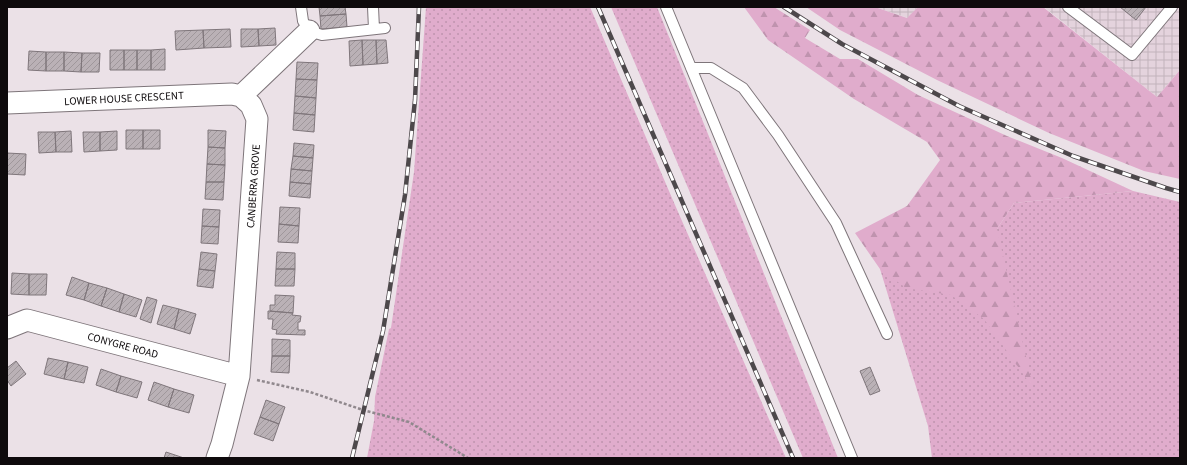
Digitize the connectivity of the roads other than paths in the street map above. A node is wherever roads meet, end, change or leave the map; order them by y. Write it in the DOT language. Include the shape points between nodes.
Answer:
graph roads {
  1 [pos="301,7"];
  2 [pos="373,7"];
  3 [pos="666,7"];
  4 [pos="1068,7"];
  5 [pos="1172,7"];
  6 [pos="385,28"];
  7 [pos="374,29"];
  8 [pos="309,31"];
  9 [pos="691,68"];
  10 [pos="241,96"];
  11 [pos="7,104"];
  12 [pos="8,325"];
  13 [pos="887,334"];
  14 [pos="239,376"];
  15 [pos="217,458"];
  16 [pos="852,458"];
  1 -- 8 [label="lane" via="303,21"];
  2 -- 7 [label="lane"];
  3 -- 9 [label="lane"];
  4 -- 5 [label="lane" via="1132,55"];
  6 -- 7 [label="lane"];
  7 -- 8 [label="lane" via="322,35"];
  8 -- 10 [label="street"];
  9 -- 13 [label="lane" via="711,68 743,88 836,223"];
  9 -- 16 [label="lane"];
  10 -- 11 [label="street, LOWER HOUSE CRESCENT" via="232,94"];
  10 -- 14 [label="street, CANBERRA GROVE" via="251,106 257,119"];
  12 -- 14 [label="street, CONYGRE ROAD" via="27,320"];
  14 -- 15 [label="street, CANBERRA GROVE"];
}
